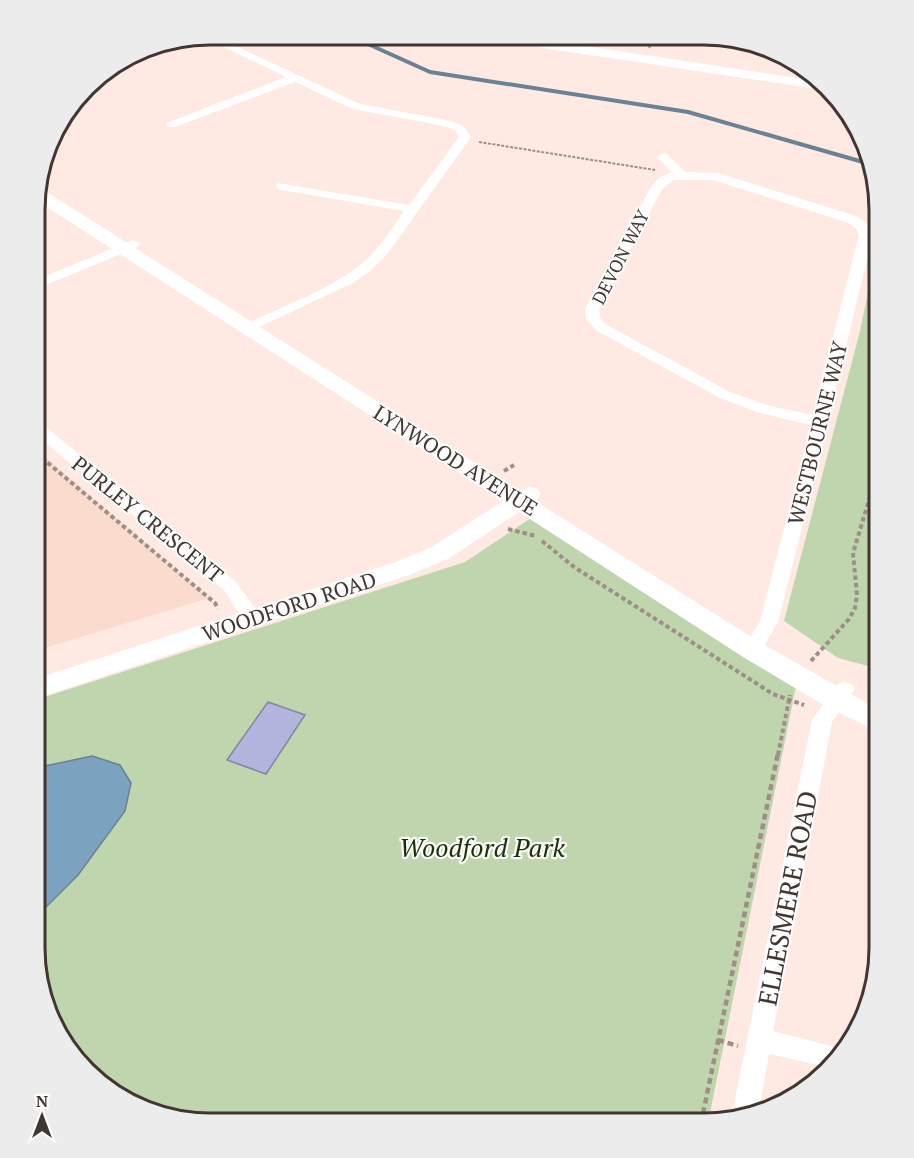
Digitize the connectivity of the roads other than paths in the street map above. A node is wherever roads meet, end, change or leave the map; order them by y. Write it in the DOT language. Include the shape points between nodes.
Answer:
graph roads {
  1 [pos="226,45"];
  2 [pos="549,45"];
  3 [pos="294,78"];
  4 [pos="811,84"];
  5 [pos="171,125"];
  6 [pos="663,157"];
  7 [pos="677,176"];
  8 [pos="282,186"];
  9 [pos="46,190"];
  10 [pos="46,198"];
  11 [pos="412,209"];
  12 [pos="128,246"];
  13 [pos="45,281"];
  14 [pos="253,326"];
  15 [pos="821,422"];
  16 [pos="45,434"];
  17 [pos="525,498"];
  18 [pos="248,610"];
  19 [pos="756,644"];
  20 [pos="45,685"];
  21 [pos="841,694"];
  22 [pos="869,701"];
  23 [pos="869,715"];
  24 [pos="760,1040"];
  25 [pos="829,1056"];
  26 [pos="746,1107"];
  1 -- 3 [label="street"];
  2 -- 4 [label="street"];
  3 -- 5 [label="street"];
  3 -- 11 [label="street" via="370,111 447,123 464,133 463,140"];
  6 -- 7 [label="street"];
  7 -- 15 [label="street, WESTBOURNE WAY" via="714,176 851,219 862,226 866,234"];
  7 -- 15 [label="street, DEVON WAY" via="657,187 592,309 593,319 602,328 725,395 766,410"];
  8 -- 11 [label="street"];
  9 -- 12 [label="street, LYNWOOD AVENUE"];
  10 -- 12 [label="street, LYNWOOD AVENUE"];
  11 -- 14 [label="street" via="365,268"];
  12 -- 13 [label="street"];
  12 -- 14 [label="street, LYNWOOD AVENUE"];
  14 -- 17 [label="street, LYNWOOD AVENUE"];
  15 -- 19 [label="street, WESTBOURNE WAY" via="769,622"];
  16 -- 18 [label="street, PURLEY CRESCENT" via="230,586"];
  17 -- 18 [label="street, WOODFORD ROAD" via="440,553 401,569"];
  17 -- 19 [label="street, LYNWOOD AVENUE"];
  18 -- 20 [label="street, WOODFORD ROAD"];
  19 -- 21 [label="street, LYNWOOD AVENUE"];
  21 -- 22 [label="street, LYNWOOD AVENUE"];
  21 -- 23 [label="street, LYNWOOD AVENUE"];
  21 -- 24 [label="street, ELLESMERE ROAD" via="822,720"];
  24 -- 25 [label="street"];
  24 -- 26 [label="street, ELLESMERE ROAD"];
}
